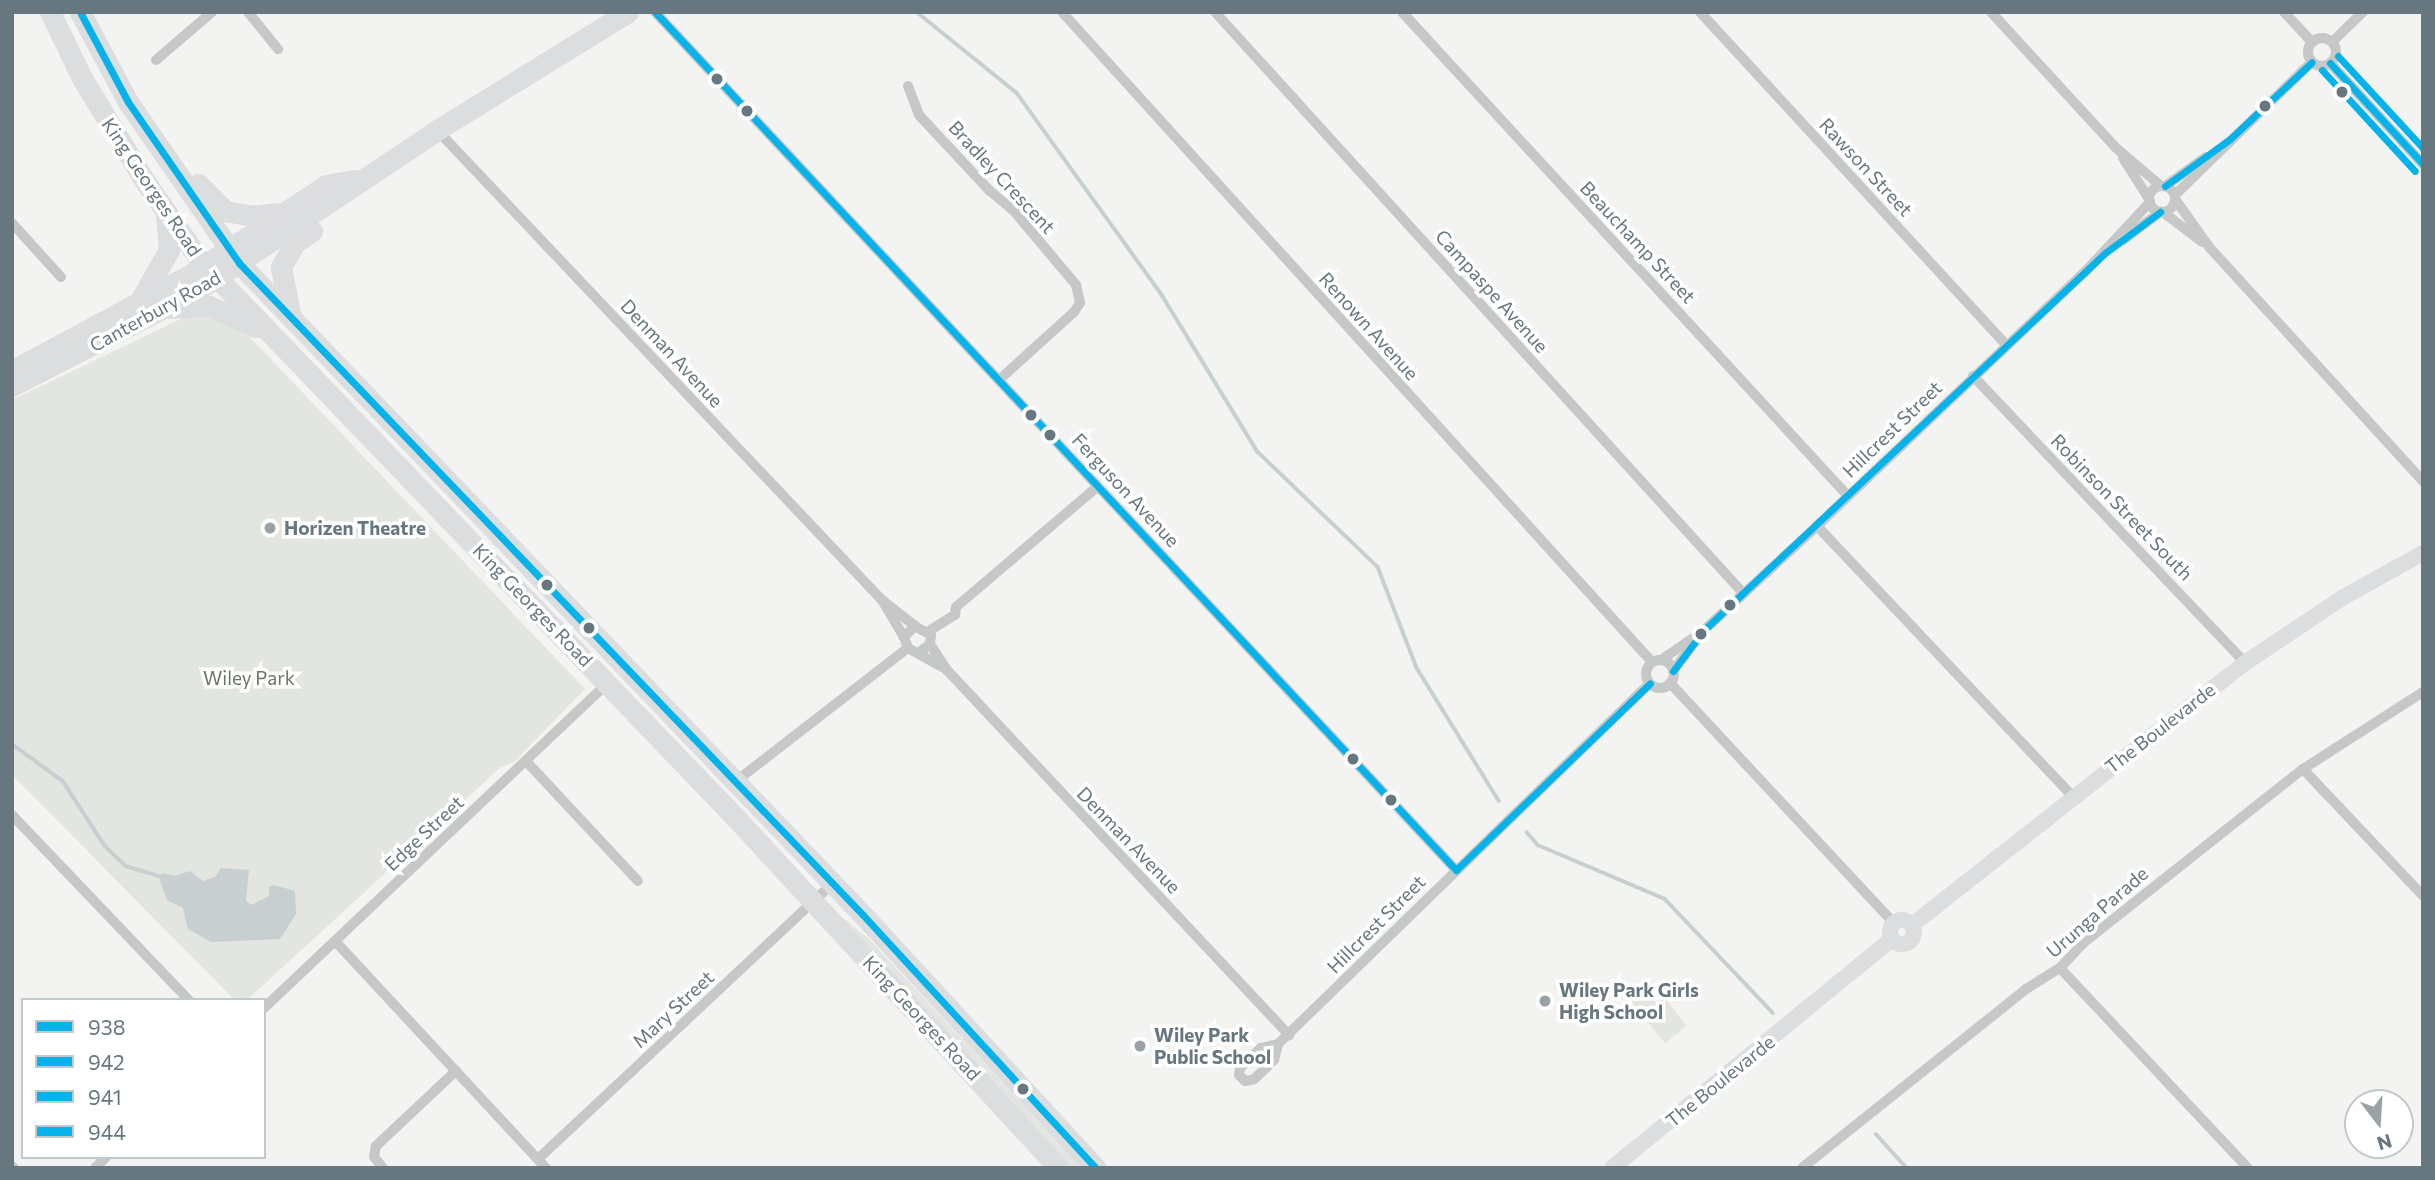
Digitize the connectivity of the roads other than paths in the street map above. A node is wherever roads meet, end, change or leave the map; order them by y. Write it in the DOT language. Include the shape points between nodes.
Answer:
graph roads {
  1 [pos="50,12"];
  2 [pos="80,12"];
  3 [pos="212,12"];
  4 [pos="248,12"];
  5 [pos="628,12"];
  6 [pos="655,12"];
  7 [pos="1062,12"];
  8 [pos="1215,12"];
  9 [pos="1402,12"];
  10 [pos="1700,12"];
  11 [pos="1991,12"];
  12 [pos="2284,12"];
  13 [pos="2363,12"];
  14 [pos="2312,42"];
  15 [pos="2332,42"];
  16 [pos="278,49"];
  17 [pos="156,60"];
  18 [pos="2312,62"];
  19 [pos="2330,63"];
  20 [pos="908,86"];
  21 [pos="437,130"];
  22 [pos="2230,139"];
  23 [pos="154,141"];
  24 [pos="2115,147"];
  25 [pos="2423,164"];
  26 [pos="361,179"];
  27 [pos="2163,186"];
  28 [pos="2175,197"];
  29 [pos="2149,200"];
  30 [pos="164,209"];
  31 [pos="2162,212"];
  32 [pos="282,213"];
  33 [pos="12,223"];
  34 [pos="2210,248"];
  35 [pos="2105,253"];
  36 [pos="233,255"];
  37 [pos="211,272"];
  38 [pos="61,277"];
  39 [pos="138,305"];
  40 [pos="164,309"];
  41 [pos="292,319"];
  42 [pos="272,336"];
  43 [pos="2006,345"];
  44 [pos="12,371"];
  45 [pos="1973,376"];
  46 [pos="999,380"];
  47 [pos="12,386"];
  48 [pos="2423,481"];
  49 [pos="1097,486"];
  50 [pos="1848,496"];
  51 [pos="1816,526"];
  52 [pos="2423,553"];
  53 [pos="1743,593"];
  54 [pos="882,600"];
  55 [pos="915,626"];
  56 [pos="929,631"];
  57 [pos="1703,631"];
  58 [pos="904,637"];
  59 [pos="930,644"];
  60 [pos="908,648"];
  61 [pos="920,652"];
  62 [pos="1657,661"];
  63 [pos="2245,663"];
  64 [pos="946,669"];
  65 [pos="1672,677"];
  66 [pos="608,683"];
  67 [pos="1650,683"];
  68 [pos="2423,692"];
  69 [pos="526,761"];
  70 [pos="2304,769"];
  71 [pos="735,782"];
  72 [pos="2071,796"];
  73 [pos="12,815"];
  74 [pos="1456,870"];
  75 [pos="638,881"];
  76 [pos="832,884"];
  77 [pos="2423,896"];
  78 [pos="814,901"];
  79 [pos="1893,931"];
  80 [pos="335,941"];
  81 [pos="2060,968"];
  82 [pos="187,998"];
  83 [pos="266,1006"];
  84 [pos="1289,1035"];
  85 [pos="1278,1044"];
  86 [pos="456,1071"];
  87 [pos="538,1159"];
  88 [pos="383,1168"];
  89 [pos="546,1168"];
  90 [pos="1059,1168"];
  91 [pos="1096,1168"];
  92 [pos="1612,1168"];
  93 [pos="1802,1168"];
  94 [pos="2248,1168"];
  1 -- 30 [label="highway, King Georges Road" via="83,80"];
  2 -- 23 [label="highway, King Georges Road"];
  3 -- 17 [label="street"];
  4 -- 16 [label="street"];
  5 -- 21 [label="highway, Canterbury Road"];
  6 -- 46 [label="street, Ferguson Avenue"];
  7 -- 62 [label="street, Renown Avenue"];
  8 -- 53 [label="street, Campaspe Avenue"];
  9 -- 50 [label="street, Beauchamp Street"];
  10 -- 43 [label="street, Rawson Street"];
  11 -- 24 [label="street"];
  12 -- 14 [label="street"];
  13 -- 15 [label="street"];
  14 -- 15 [label="street" via="2320,38"];
  14 -- 18 [label="street" via="2308,52"];
  15 -- 19 [label="street" via="2336,51"];
  18 -- 19 [label="street"];
  18 -- 22 [label="street"];
  19 -- 25 [label="street"];
  20 -- 46 [label="street, Bradley Crescent" via="919,115 1014,211 1076,285 1079,295 1074,312"];
  21 -- 26 [label="highway, Canterbury Road"];
  21 -- 54 [label="street, Denman Avenue"];
  22 -- 27 [label="street"];
  22 -- 28 [label="street"];
  23 -- 32 [label="highway" via="225,211 253,216"];
  23 -- 36 [label="highway, King Georges Road"];
  24 -- 27 [label="street"];
  24 -- 29 [label="street"];
  26 -- 32 [label="highway, Canterbury Road" via="327,185"];
  26 -- 36 [label="highway, Canterbury Road"];
  26 -- 41 [label="highway" via="316,228 288,250 281,267"];
  27 -- 28 [label="street"];
  27 -- 29 [label="street, Hillcrest Street"];
  28 -- 31 [label="street, Hillcrest Street" via="2172,208"];
  28 -- 34 [label="street"];
  29 -- 31 [label="street"];
  29 -- 35 [label="street, Hillcrest Street"];
  30 -- 37 [label="highway, King Georges Road"];
  30 -- 39 [label="highway" via="169,250"];
  31 -- 34 [label="street"];
  31 -- 35 [label="street, Hillcrest Street"];
  32 -- 36 [label="highway, Canterbury Road"];
  33 -- 38 [label="street"];
  34 -- 48 [label="street"];
  35 -- 43 [label="street, Hillcrest Street"];
  36 -- 37 [label="highway, Canterbury Road"];
  36 -- 41 [label="highway, King Georges Road"];
  37 -- 39 [label="highway, Canterbury Road"];
  37 -- 40 [label="highway, Canterbury Road"];
  37 -- 42 [label="highway, King Georges Road"];
  39 -- 44 [label="highway, Canterbury Road"];
  40 -- 42 [label="highway" via="209,306"];
  40 -- 47 [label="highway, Canterbury Road"];
  41 -- 71 [label="highway, King Georges Road"];
  42 -- 66 [label="highway, King Georges Road"];
  43 -- 45 [label="street, Hillcrest Street"];
  45 -- 50 [label="street, Hillcrest Street"];
  45 -- 63 [label="street, Robinson Street South"];
  46 -- 49 [label="street, Ferguson Avenue"];
  49 -- 56 [label="street" via="956,607 955,615"];
  49 -- 74 [label="street, Ferguson Avenue"];
  50 -- 51 [label="street, Hillcrest Street"];
  51 -- 53 [label="street, Hillcrest Street"];
  51 -- 72 [label="street"];
  52 -- 63 [label="street, The Boulevarde" via="2342,598"];
  53 -- 57 [label="street, Hillcrest Street"];
  54 -- 55 [label="street, Denman Avenue"];
  54 -- 58 [label="street, Denman Avenue"];
  55 -- 56 [label="street"];
  55 -- 58 [label="street"];
  56 -- 59 [label="street"];
  57 -- 62 [label="street, Hillcrest Street"];
  57 -- 65 [label="street, Hillcrest Street"];
  58 -- 60 [label="street"];
  59 -- 61 [label="street"];
  59 -- 64 [label="street, Denman Avenue"];
  60 -- 61 [label="street"];
  60 -- 71 [label="street"];
  61 -- 64 [label="street, Denman Avenue"];
  62 -- 65 [label="street, Renown Avenue"];
  62 -- 67 [label="street" via="1646,675"];
  63 -- 72 [label="street, The Boulevarde"];
  64 -- 84 [label="street, Denman Avenue"];
  65 -- 67 [label="street" via="1662,687"];
  65 -- 79 [label="street"];
  66 -- 69 [label="street, Edge Street"];
  66 -- 78 [label="highway, King Georges Road"];
  67 -- 74 [label="street, Hillcrest Street"];
  68 -- 70 [label="street, Urunga Parade"];
  69 -- 75 [label="street"];
  69 -- 80 [label="street, Edge Street"];
  70 -- 77 [label="street"];
  70 -- 81 [label="street, Urunga Parade" via="2082,944"];
  71 -- 76 [label="highway, King Georges Road"];
  72 -- 79 [label="street, The Boulevarde" via="1912,925 1909,942 1898,944"];
  73 -- 82 [label="street"];
  74 -- 84 [label="street, Hillcrest Street"];
  76 -- 78 [label="street, Mary Street"];
  76 -- 91 [label="highway, King Georges Road"];
  78 -- 87 [label="street, Mary Street"];
  78 -- 90 [label="highway, King Georges Road"];
  79 -- 92 [label="street, The Boulevarde"];
  80 -- 83 [label="street, Edge Street"];
  80 -- 86 [label="street"];
  81 -- 93 [label="street, Urunga Parade" via="2026,989"];
  81 -- 94 [label="street"];
  84 -- 85 [label="street, Hillcrest Street"];
  86 -- 87 [label="street"];
  86 -- 88 [label="street" via="376,1146 374,1157"];
  87 -- 89 [label="street"];
}
